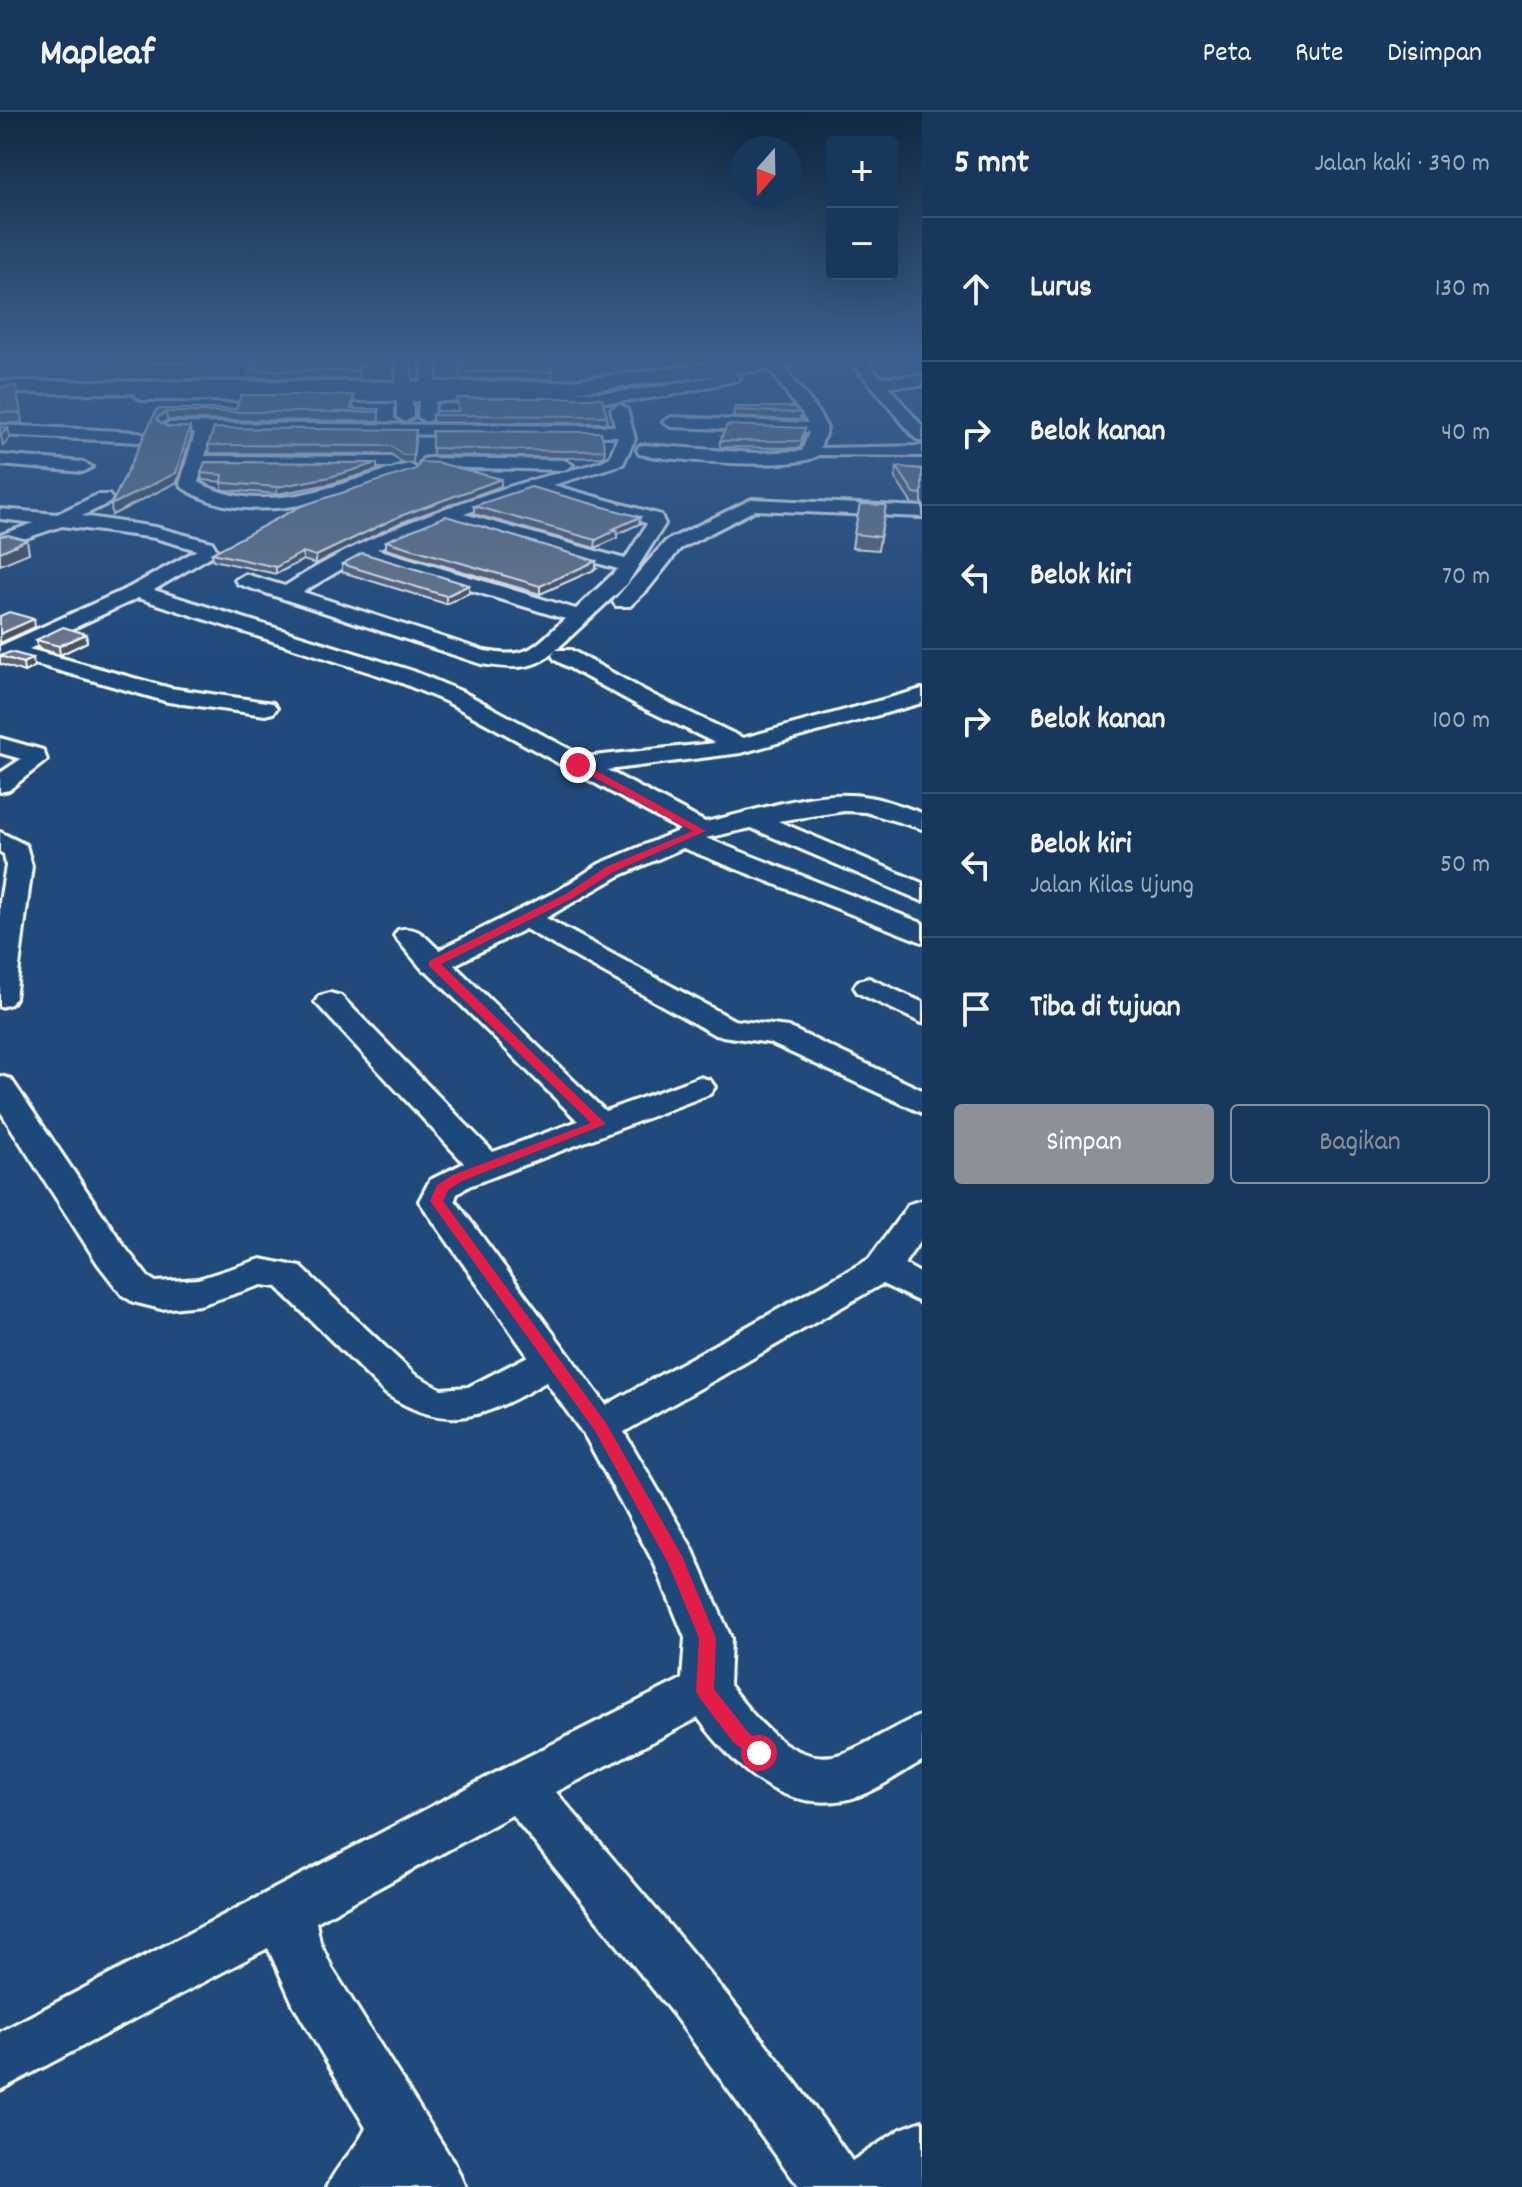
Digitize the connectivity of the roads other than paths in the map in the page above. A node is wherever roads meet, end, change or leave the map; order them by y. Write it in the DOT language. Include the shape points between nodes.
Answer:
graph roads {
  1 [pos="196,458"];
  2 [pos="420,458"];
  3 [pos="619,458"];
  4 [pos="690,458"];
  5 [pos="803,458"];
  6 [pos="0,460"];
  7 [pos="195,461"];
  8 [pos="419,463"];
  9 [pos="604,466"];
  10 [pos="83,467"];
  11 [pos="766,471"];
  12 [pos="534,485"];
  13 [pos="103,499"];
  14 [pos="752,504"];
  15 [pos="922,512"];
  16 [pos="0,514"];
  17 [pos="448,515"];
  18 [pos="58,521"];
  19 [pos="0,541"];
  20 [pos="359,550"];
  21 [pos="630,566"];
  22 [pos="245,580"];
  23 [pos="137,591"];
  24 [pos="288,593"];
  25 [pos="579,617"];
  26 [pos="9,644"];
  27 [pos="563,655"];
  28 [pos="922,696"];
  29 [pos="455,697"];
  30 [pos="265,708"];
  31 [pos="0,745"];
  32 [pos="741,746"];
  33 [pos="578,765"];
  34 [pos="0,785"];
  35 [pos="754,820"];
  36 [pos="922,821"];
  37 [pos="692,835"];
  38 [pos="0,840"];
  39 [pos="922,893"];
  40 [pos="525,918"];
  41 [pos="922,933"];
  42 [pos="408,936"];
  43 [pos="433,964"];
  44 [pos="869,987"];
  45 [pos="0,998"];
  46 [pos="330,1002"];
  47 [pos="922,1014"];
  48 [pos="0,1086"];
  49 [pos="699,1087"];
  50 [pos="922,1103"];
  51 [pos="600,1124"];
  52 [pos="487,1167"];
  53 [pos="922,1212"];
  54 [pos="882,1268"];
  55 [pos="922,1290"];
  56 [pos="552,1361"];
  57 [pos="600,1427"];
  58 [pos="705,1691"];
  59 [pos="922,1737"];
  60 [pos="519,1786"];
  61 [pos="287,1912"];
  62 [pos="0,2062"];
  63 [pos="397,2129"];
  64 [pos="922,2150"];
  65 [pos="357,2187"];
  66 [pos="435,2187"];
  67 [pos="834,2187"];
  68 [pos="865,2187"];
  1 -- 7 [label="street"];
  2 -- 8 [label="street"];
  3 -- 9 [label="street"];
  4 -- 11 [label="street"];
  5 -- 11 [label="street"];
  6 -- 10 [label="street"];
  7 -- 8 [label="street" via="400,458"];
  7 -- 8 [label="street" via="191,486 265,505 302,502"];
  8 -- 9 [label="street"];
  9 -- 12 [label="street"];
  11 -- 14 [label="street"];
  12 -- 17 [label="street"];
  12 -- 21 [label="street" via="654,519 656,524"];
  13 -- 18 [label="street"];
  14 -- 15 [label="street"];
  14 -- 27 [label="street" via="673,545 642,584"];
  16 -- 18 [label="street"];
  17 -- 20 [label="street"];
  17 -- 21 [label="street"];
  18 -- 19 [label="street"];
  18 -- 23 [label="street" via="151,533 207,549 200,558"];
  20 -- 24 [label="street"];
  20 -- 25 [label="street"];
  21 -- 25 [label="street"];
  22 -- 24 [label="street"];
  23 -- 26 [label="street"];
  23 -- 29 [label="street" via="405,676"];
  24 -- 25 [label="street" via="507,662 538,655"];
  26 -- 30 [label="street" via="168,695"];
  27 -- 29 [label="street" via="539,671"];
  27 -- 32 [label="street"];
  28 -- 32 [label="street"];
  29 -- 33 [label="street"];
  31 -- 34 [label="street" via="34,755 35,760"];
  32 -- 33 [label="street"];
  33 -- 37 [label="street"];
  35 -- 36 [label="street" via="808,805 856,803"];
  35 -- 37 [label="street"];
  35 -- 39 [label="street"];
  37 -- 40 [label="street" via="609,870"];
  37 -- 41 [label="street"];
  38 -- 45 [label="street" via="17,851 19,866"];
  40 -- 43 [label="street"];
  40 -- 50 [label="street" via="726,1028 777,1034"];
  42 -- 43 [label="street"];
  43 -- 51 [label="street"];
  44 -- 47 [label="street"];
  46 -- 52 [label="street"];
  48 -- 56 [label="street" via="120,1268 146,1293 200,1292 261,1272 288,1276 400,1384 444,1406 466,1406"];
  49 -- 51 [label="street"];
  51 -- 52 [label="street"];
  52 -- 56 [label="street" via="447,1184 437,1201"];
  53 -- 54 [label="street"];
  54 -- 55 [label="street"];
  54 -- 57 [label="street"];
  56 -- 57 [label="street"];
  57 -- 58 [label="street" via="695,1604 708,1638"];
  58 -- 59 [label="street" via="740,1737 794,1777 845,1777"];
  58 -- 60 [label="street"];
  60 -- 61 [label="street"];
  60 -- 67 [label="street" via="692,1995"];
  61 -- 62 [label="street"];
  61 -- 63 [label="street" via="308,1978"];
  63 -- 65 [label="street" via="377,2169"];
  63 -- 66 [label="street"];
  64 -- 68 [label="street"];
}
